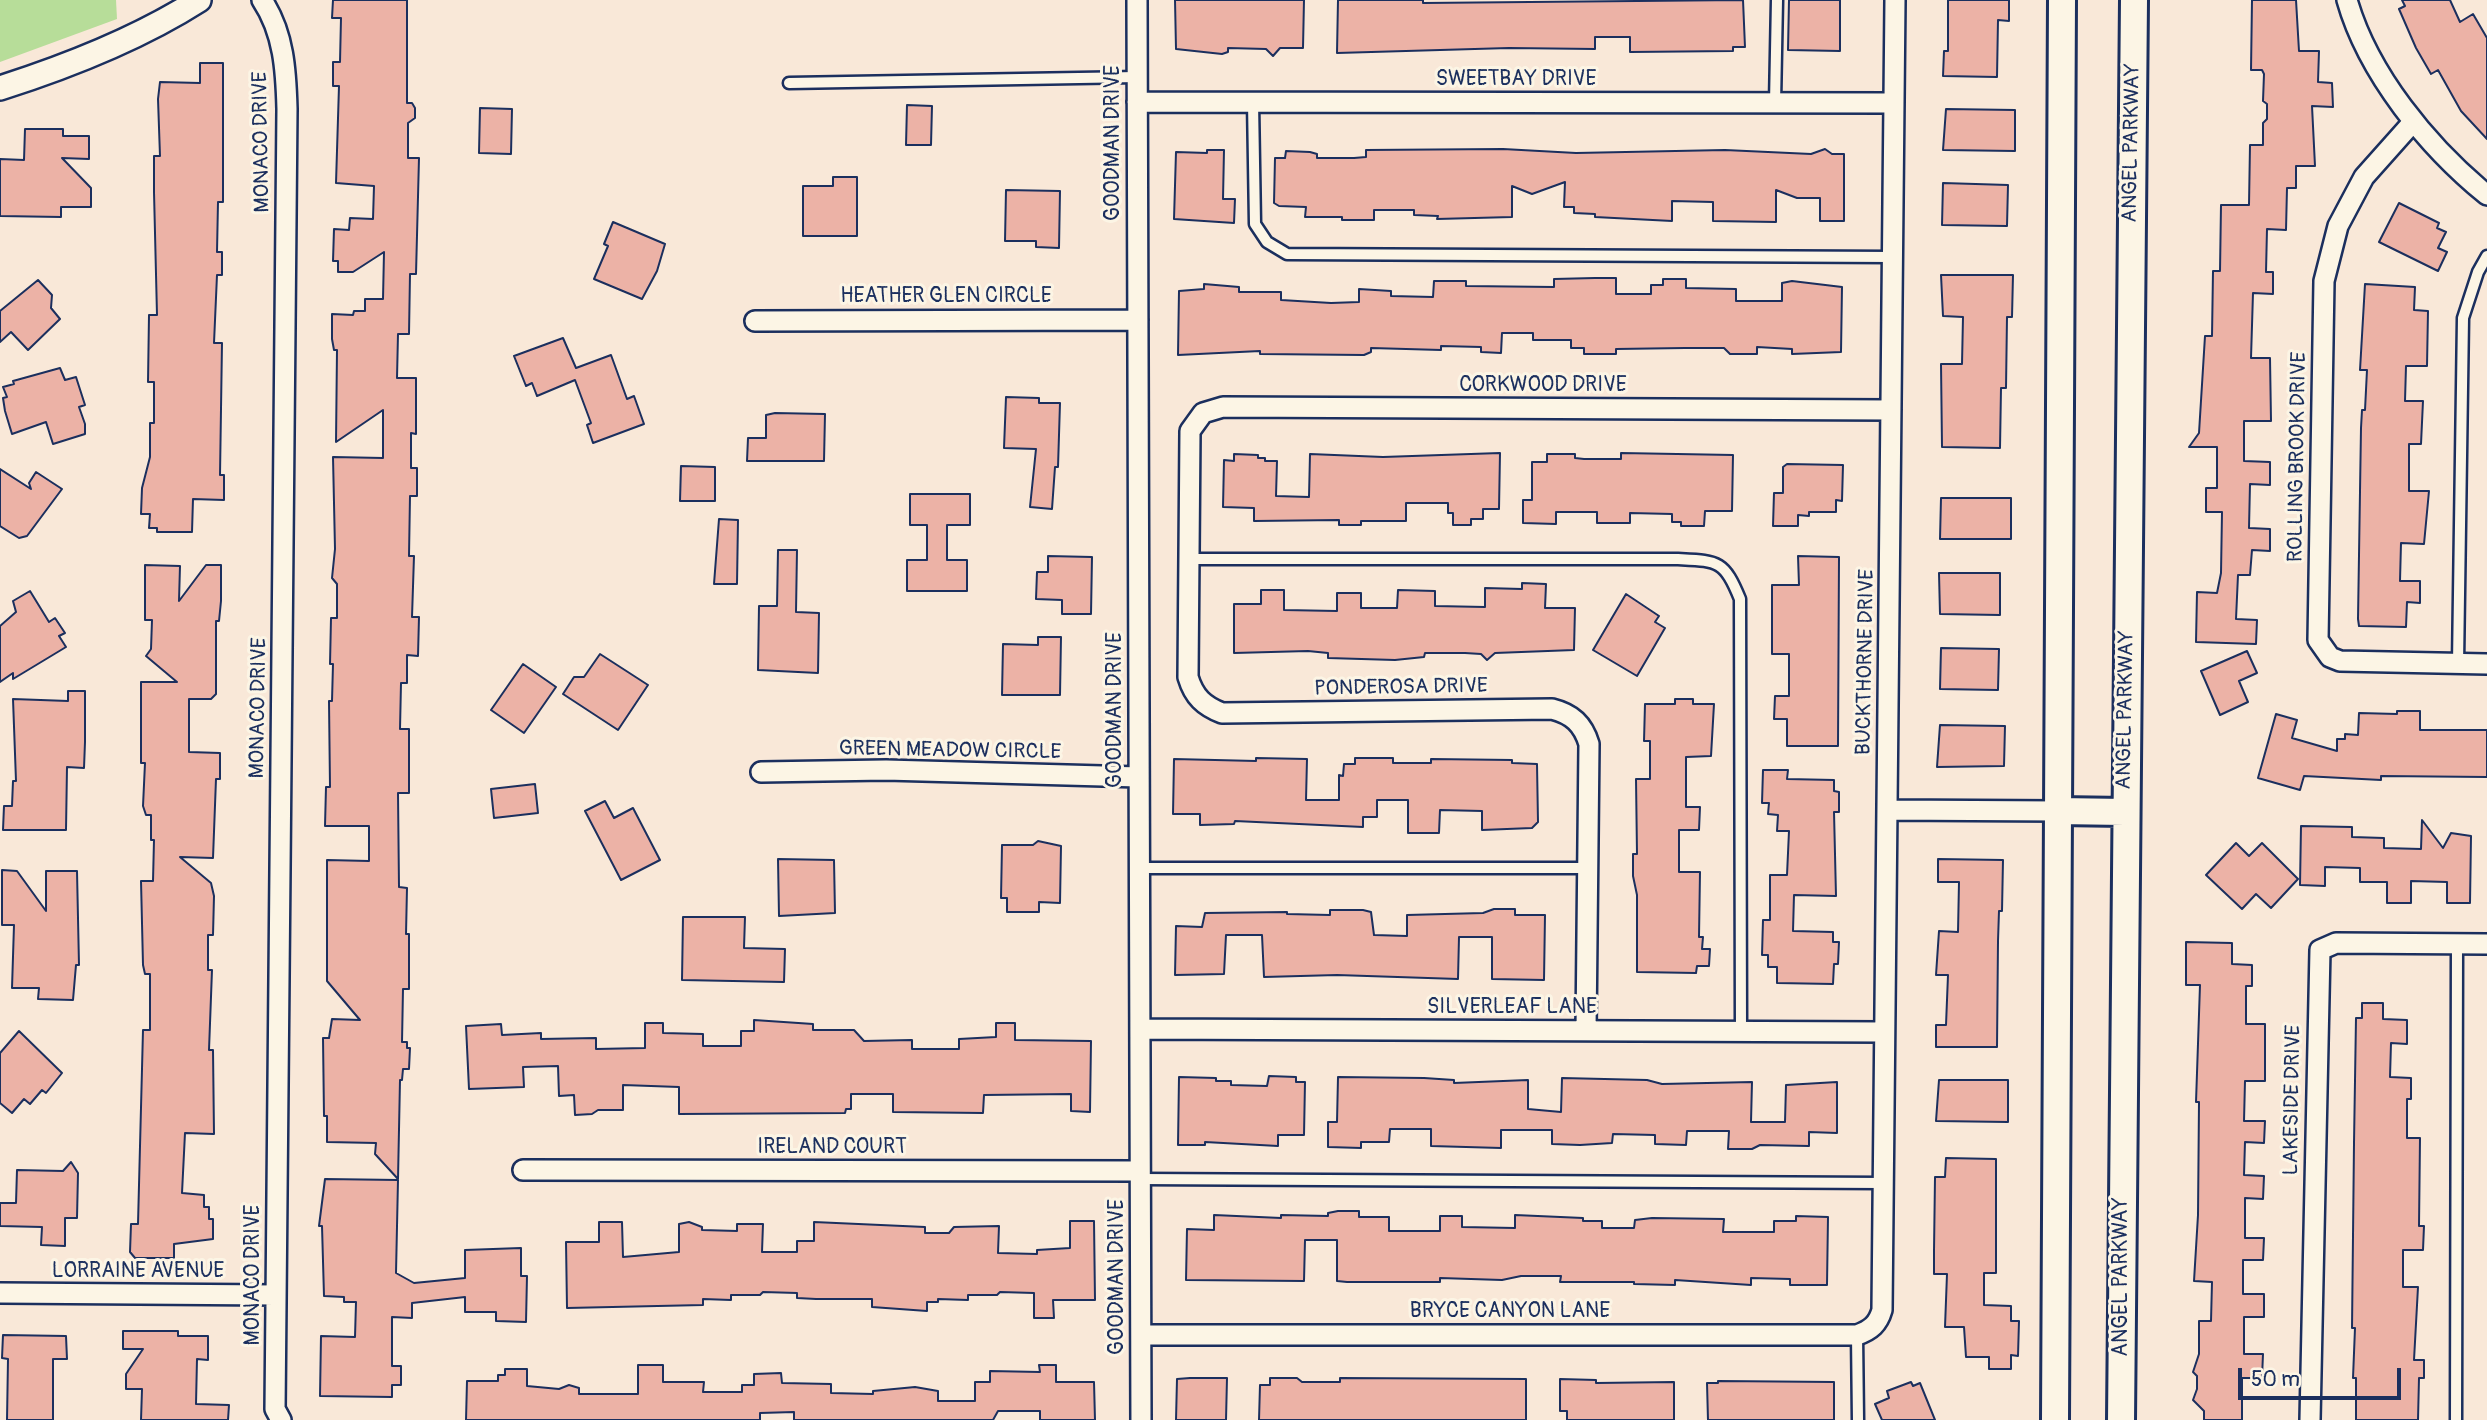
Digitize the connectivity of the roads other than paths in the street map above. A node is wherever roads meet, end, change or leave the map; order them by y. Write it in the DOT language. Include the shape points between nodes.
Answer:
graph roads {
  1 [pos="199,0"];
  2 [pos="262,0"];
  3 [pos="1137,0"];
  4 [pos="1777,0"];
  5 [pos="1895,0"];
  6 [pos="2062,0"];
  7 [pos="2134,0"];
  8 [pos="2347,0"];
  9 [pos="1137,77"];
  10 [pos="789,83"];
  11 [pos="0,88"];
  12 [pos="1137,102"];
  13 [pos="1253,102"];
  14 [pos="1775,103"];
  15 [pos="1894,103"];
  16 [pos="2413,122"];
  17 [pos="2487,195"];
  18 [pos="2487,256"];
  19 [pos="1893,257"];
  20 [pos="1138,320"];
  21 [pos="755,321"];
  22 [pos="1891,410"];
  23 [pos="1198,418"];
  24 [pos="1188,559"];
  25 [pos="2458,663"];
  26 [pos="2487,664"];
  27 [pos="761,772"];
  28 [pos="1139,777"];
  29 [pos="1887,810"];
  30 [pos="2059,811"];
  31 [pos="2125,812"];
  32 [pos="1139,868"];
  33 [pos="1588,868"];
  34 [pos="2456,944"];
  35 [pos="2487,944"];
  36 [pos="1140,1030"];
  37 [pos="1586,1031"];
  38 [pos="1741,1032"];
  39 [pos="1884,1032"];
  40 [pos="523,1170"];
  41 [pos="1140,1175"];
  42 [pos="1883,1183"];
  43 [pos="0,1293"];
  44 [pos="276,1295"];
  45 [pos="1141,1335"];
  46 [pos="1857,1335"];
  47 [pos="281,1420"];
  48 [pos="1141,1420"];
  49 [pos="1858,1420"];
  50 [pos="2055,1420"];
  51 [pos="2120,1420"];
  52 [pos="2310,1420"];
  53 [pos="2456,1420"];
  1 -- 11 [label="street" via="52,72"];
  2 -- 44 [label="street, MONACO DRIVE" via="280,40 287,109"];
  3 -- 9 [label="street, GOODMAN DRIVE"];
  4 -- 14 [label="lane"];
  5 -- 15 [label="street, BUCKTHORNE DRIVE"];
  6 -- 30 [label="main road"];
  7 -- 31 [label="main road, ANGEL PARKWAY"];
  8 -- 16 [label="street" via="2383,78"];
  9 -- 10 [label="lane"];
  9 -- 12 [label="street, GOODMAN DRIVE"];
  12 -- 13 [label="street, SWEETBAY DRIVE"];
  12 -- 20 [label="street, GOODMAN DRIVE"];
  13 -- 14 [label="street, SWEETBAY DRIVE"];
  13 -- 19 [label="lane" via="1255,224 1266,242 1287,254"];
  14 -- 15 [label="street, SWEETBAY DRIVE"];
  15 -- 19 [label="street, BUCKTHORNE DRIVE"];
  16 -- 17 [label="street" via="2456,170"];
  16 -- 25 [label="street, ROLLING BROOK DRIVE" via="2364,177 2338,226 2324,281 2317,629 2323,649 2340,661"];
  18 -- 25 [label="lane" via="2463,318"];
  19 -- 22 [label="street, BUCKTHORNE DRIVE"];
  20 -- 21 [label="street, HEATHER GLEN CIRCLE"];
  20 -- 28 [label="street, GOODMAN DRIVE"];
  22 -- 23 [label="street, CORKWOOD DRIVE" via="1223,407"];
  22 -- 29 [label="street, BUCKTHORNE DRIVE"];
  23 -- 24 [label="street, PONDEROSA DRIVE" via="1188,441"];
  24 -- 33 [label="street, PONDEROSA DRIVE" via="1188,677 1192,690 1222,713 1552,709 1576,720 1589,744"];
  24 -- 38 [label="lane" via="1678,559 1715,561 1730,573 1740,599"];
  25 -- 26 [label="street, ROLLING BROOK DRIVE"];
  27 -- 28 [label="street, GREEN MEADOW CIRCLE" via="886,770"];
  28 -- 32 [label="street, GOODMAN DRIVE"];
  29 -- 30 [label="street"];
  29 -- 39 [label="street, BUCKTHORNE DRIVE"];
  30 -- 31 [label="main road"];
  30 -- 50 [label="main road"];
  31 -- 51 [label="main road, ANGEL PARKWAY"];
  32 -- 33 [label="lane"];
  32 -- 36 [label="street, GOODMAN DRIVE"];
  33 -- 37 [label="street, PONDEROSA DRIVE"];
  34 -- 35 [label="street, LAKESIDE DRIVE"];
  34 -- 52 [label="street, LAKESIDE DRIVE" via="2336,943 2320,950"];
  34 -- 53 [label="lane"];
  36 -- 37 [label="street, SILVERLEAF LANE"];
  36 -- 41 [label="street, GOODMAN DRIVE"];
  37 -- 38 [label="street, SILVERLEAF LANE"];
  38 -- 39 [label="street, SILVERLEAF LANE"];
  39 -- 42 [label="street, BUCKTHORNE DRIVE"];
  40 -- 41 [label="street, IRELAND COURT"];
  41 -- 42 [label="lane"];
  41 -- 45 [label="street, GOODMAN DRIVE"];
  42 -- 46 [label="street, BUCKTHORNE DRIVE" via="1882,1310 1876,1323"];
  43 -- 44 [label="street, LORRAINE AVENUE"];
  44 -- 47 [label="street, MONACO DRIVE" via="275,1409"];
  45 -- 46 [label="street, BRYCE CANYON LANE"];
  45 -- 48 [label="street, GOODMAN DRIVE"];
  46 -- 49 [label="lane"];
}
